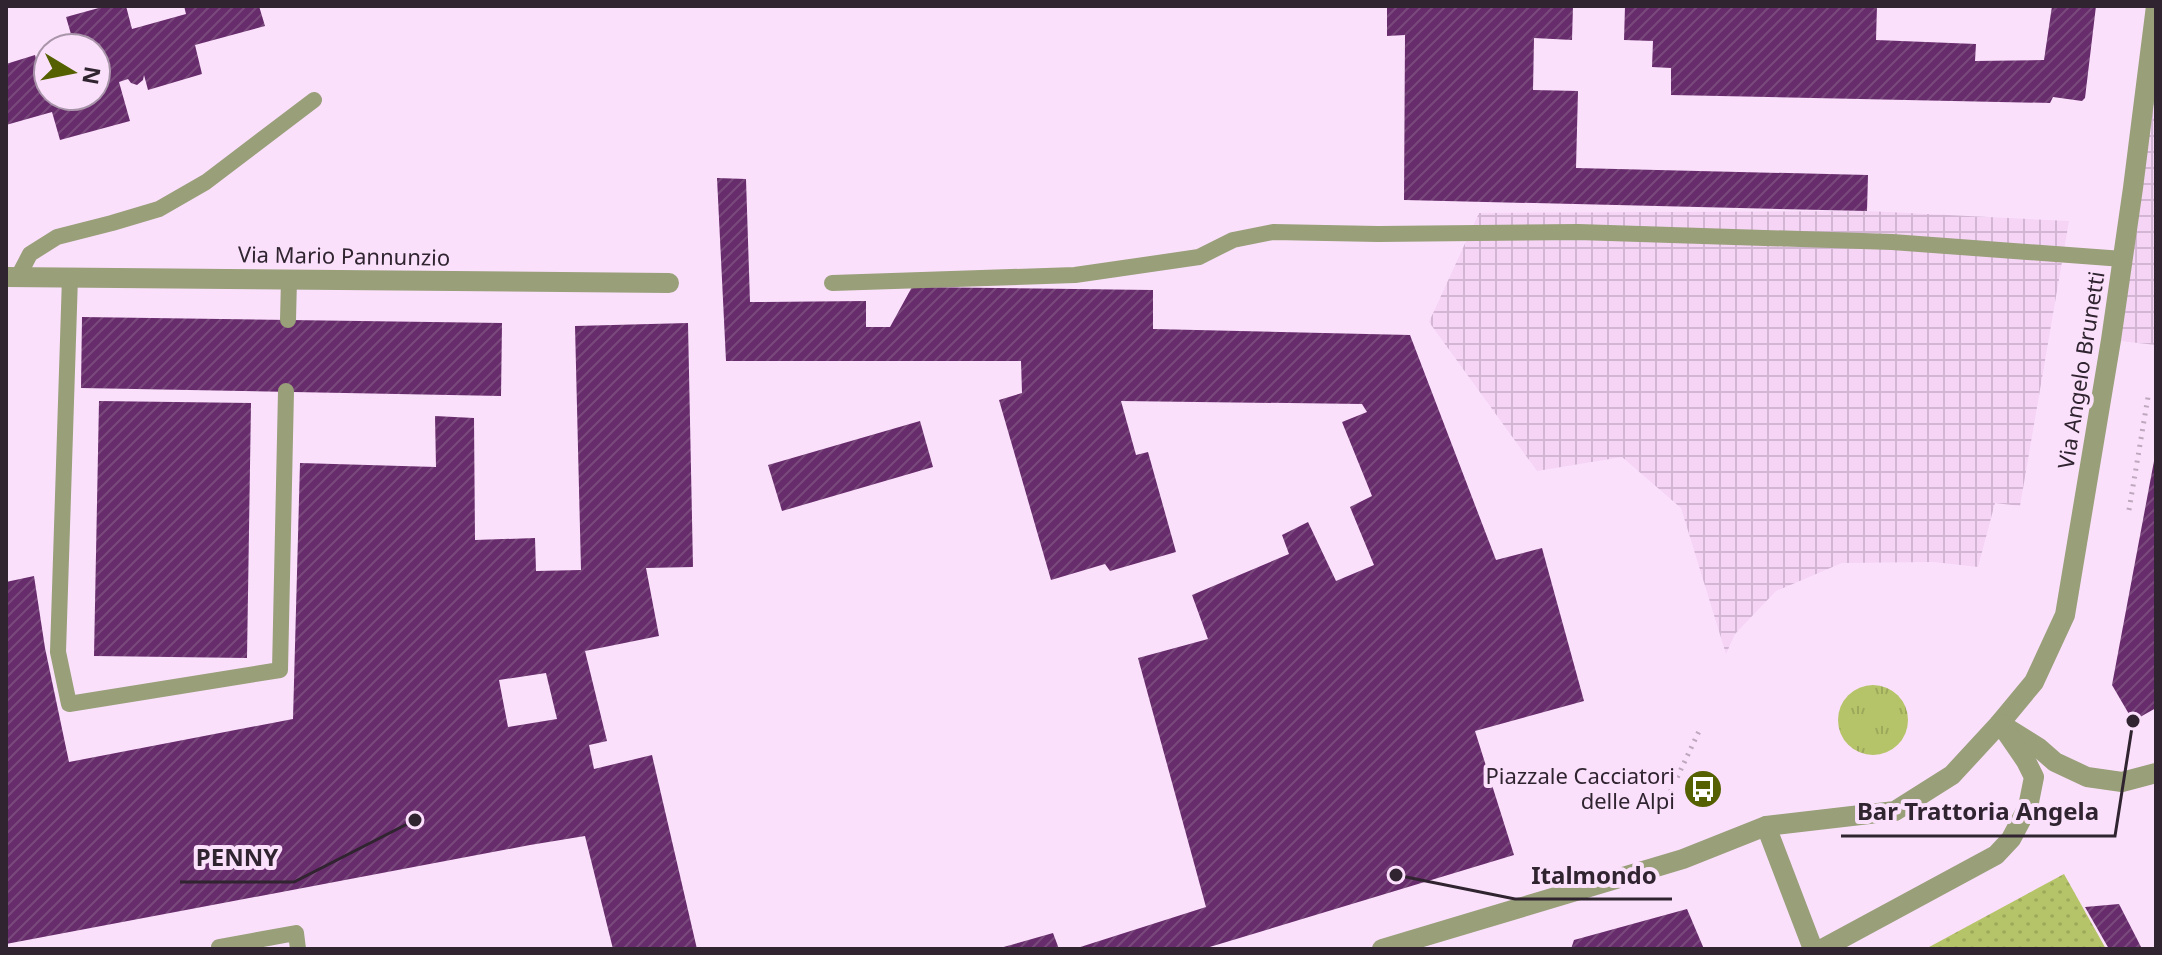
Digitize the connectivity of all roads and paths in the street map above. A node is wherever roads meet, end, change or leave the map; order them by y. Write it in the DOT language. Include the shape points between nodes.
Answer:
graph roads {
  1 [pos="2156,6"];
  2 [pos="314,100"];
  3 [pos="2123,259"];
  4 [pos="12,277"];
  5 [pos="70,277"];
  6 [pos="289,279"];
  7 [pos="669,283"];
  8 [pos="832,283"];
  9 [pos="288,320"];
  10 [pos="286,391"];
  11 [pos="2148,397"];
  12 [pos="2129,510"];
  13 [pos="2000,723"];
  14 [pos="1700,729"];
  15 [pos="2156,773"];
  16 [pos="1667,799"];
  17 [pos="1766,826"];
  18 [pos="216,948"];
  19 [pos="298,949"];
  20 [pos="1382,949"];
  21 [pos="1813,949"];
  22 [pos="1822,949"];
  1 -- 3 [label="street, Via Angelo Brunetti"];
  2 -- 4 [label="lane, Via Mario Pannunzio" via="206,182 159,209 57,237 30,254"];
  3 -- 8 [label="lane" via="1892,242 1578,232 1273,232 1233,240 1199,257 1075,275"];
  3 -- 13 [label="street, Via Angelo Brunetti" via="2065,615 2034,682"];
  4 -- 5 [label="street, Via Mario Pannunzio"];
  5 -- 6 [label="street, Via Mario Pannunzio"];
  5 -- 10 [label="lane" via="58,652 69,704 280,670"];
  6 -- 7 [label="street, Via Mario Pannunzio"];
  6 -- 9 [label="lane"];
  11 -- 12 [label="path"];
  13 -- 15 [label="street" via="2055,762 2087,777 2122,782"];
  13 -- 17 [label="street" via="1952,775 1895,811"];
  13 -- 22 [label="street" via="2034,777 2028,807 2011,839 1996,855"];
  14 -- 16 [label="path"];
  17 -- 20 [label="street" via="1683,859"];
  17 -- 21 [label="street"];
  18 -- 19 [label="lane" via="296,933"];
}
